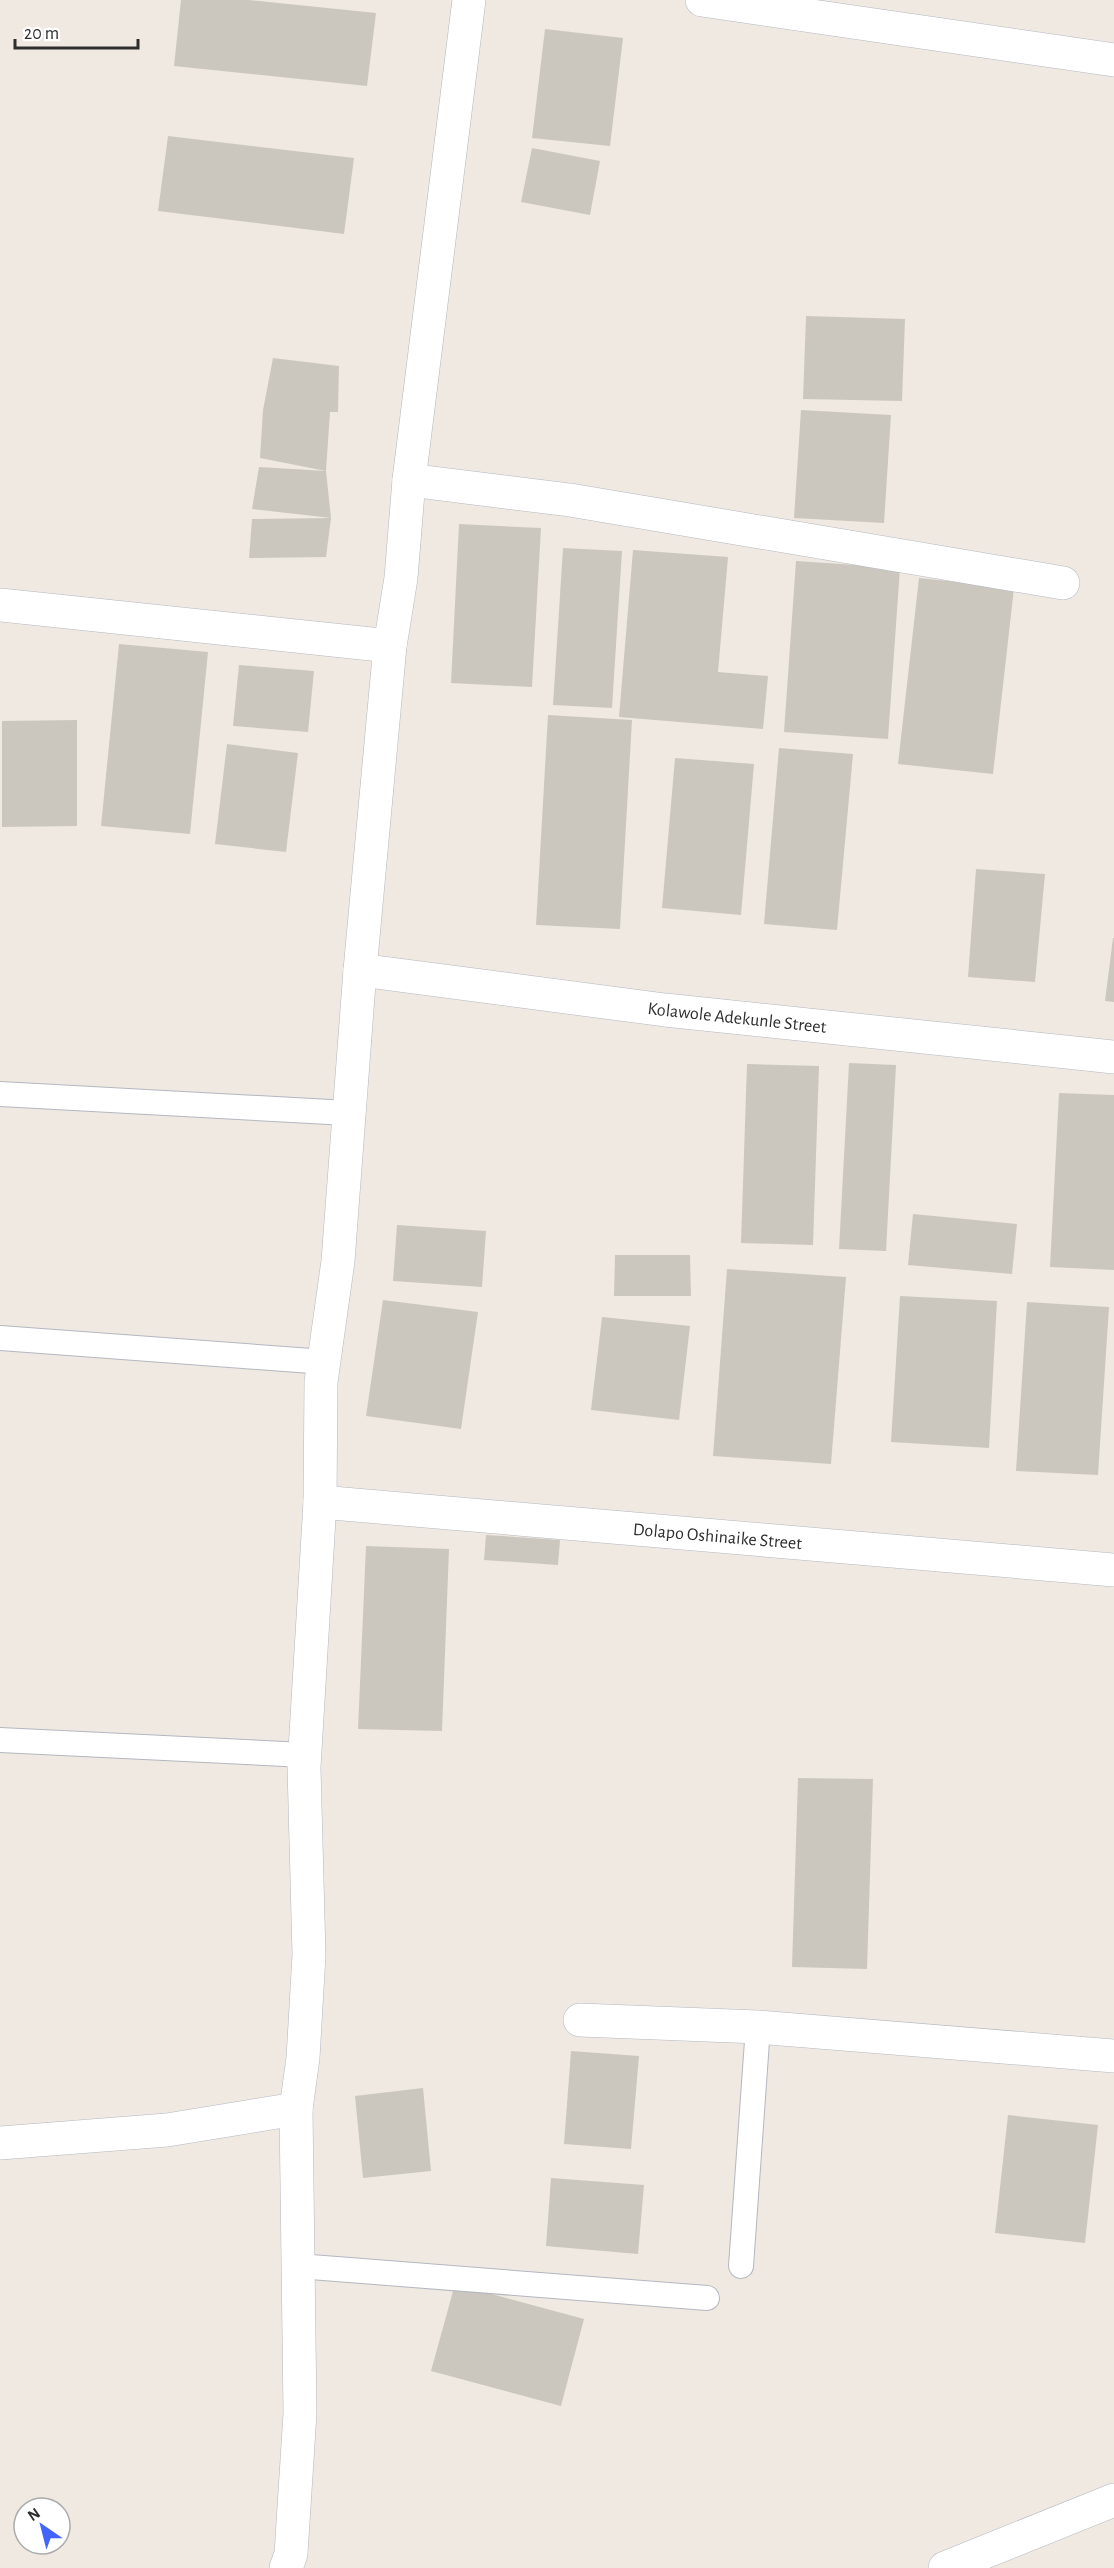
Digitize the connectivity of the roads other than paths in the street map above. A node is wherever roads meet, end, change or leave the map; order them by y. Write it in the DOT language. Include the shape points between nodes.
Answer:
graph roads {
  1 [pos="469,0"];
  2 [pos="702,0"];
  3 [pos="1114,60"];
  4 [pos="409,480"];
  5 [pos="1063,583"];
  6 [pos="0,605"];
  7 [pos="390,646"];
  8 [pos="360,970"];
  9 [pos="1114,1057"];
  10 [pos="0,1094"];
  11 [pos="348,1113"];
  12 [pos="0,1338"];
  13 [pos="324,1362"];
  14 [pos="320,1502"];
  15 [pos="1114,1570"];
  16 [pos="0,1740"];
  17 [pos="305,1755"];
  18 [pos="580,2020"];
  19 [pos="758,2027"];
  20 [pos="1114,2056"];
  21 [pos="296,2109"];
  22 [pos="0,2143"];
  23 [pos="298,2266"];
  24 [pos="741,2266"];
  25 [pos="707,2298"];
  26 [pos="1114,2500"];
  27 [pos="286,2568"];
  28 [pos="945,2568"];
  1 -- 4 [label="street"];
  2 -- 3 [label="street"];
  4 -- 5 [label="street" via="570,500"];
  4 -- 7 [label="street" via="401,578"];
  6 -- 7 [label="street"];
  7 -- 8 [label="street"];
  8 -- 9 [label="street, Kolawole Adekunle Street" via="665,1010"];
  8 -- 11 [label="street"];
  10 -- 11 [label="lane"];
  11 -- 13 [label="street" via="338,1260"];
  12 -- 13 [label="lane"];
  13 -- 14 [label="street"];
  14 -- 15 [label="street, Dolapo Oshinaike Street"];
  14 -- 17 [label="street"];
  16 -- 17 [label="lane"];
  17 -- 21 [label="street" via="309,1955"];
  18 -- 19 [label="street"];
  19 -- 20 [label="street"];
  19 -- 24 [label="lane"];
  21 -- 22 [label="street" via="167,2130"];
  21 -- 23 [label="street"];
  23 -- 25 [label="lane"];
  23 -- 27 [label="street" via="300,2414 291,2554"];
  26 -- 28 [label="street"];
}
